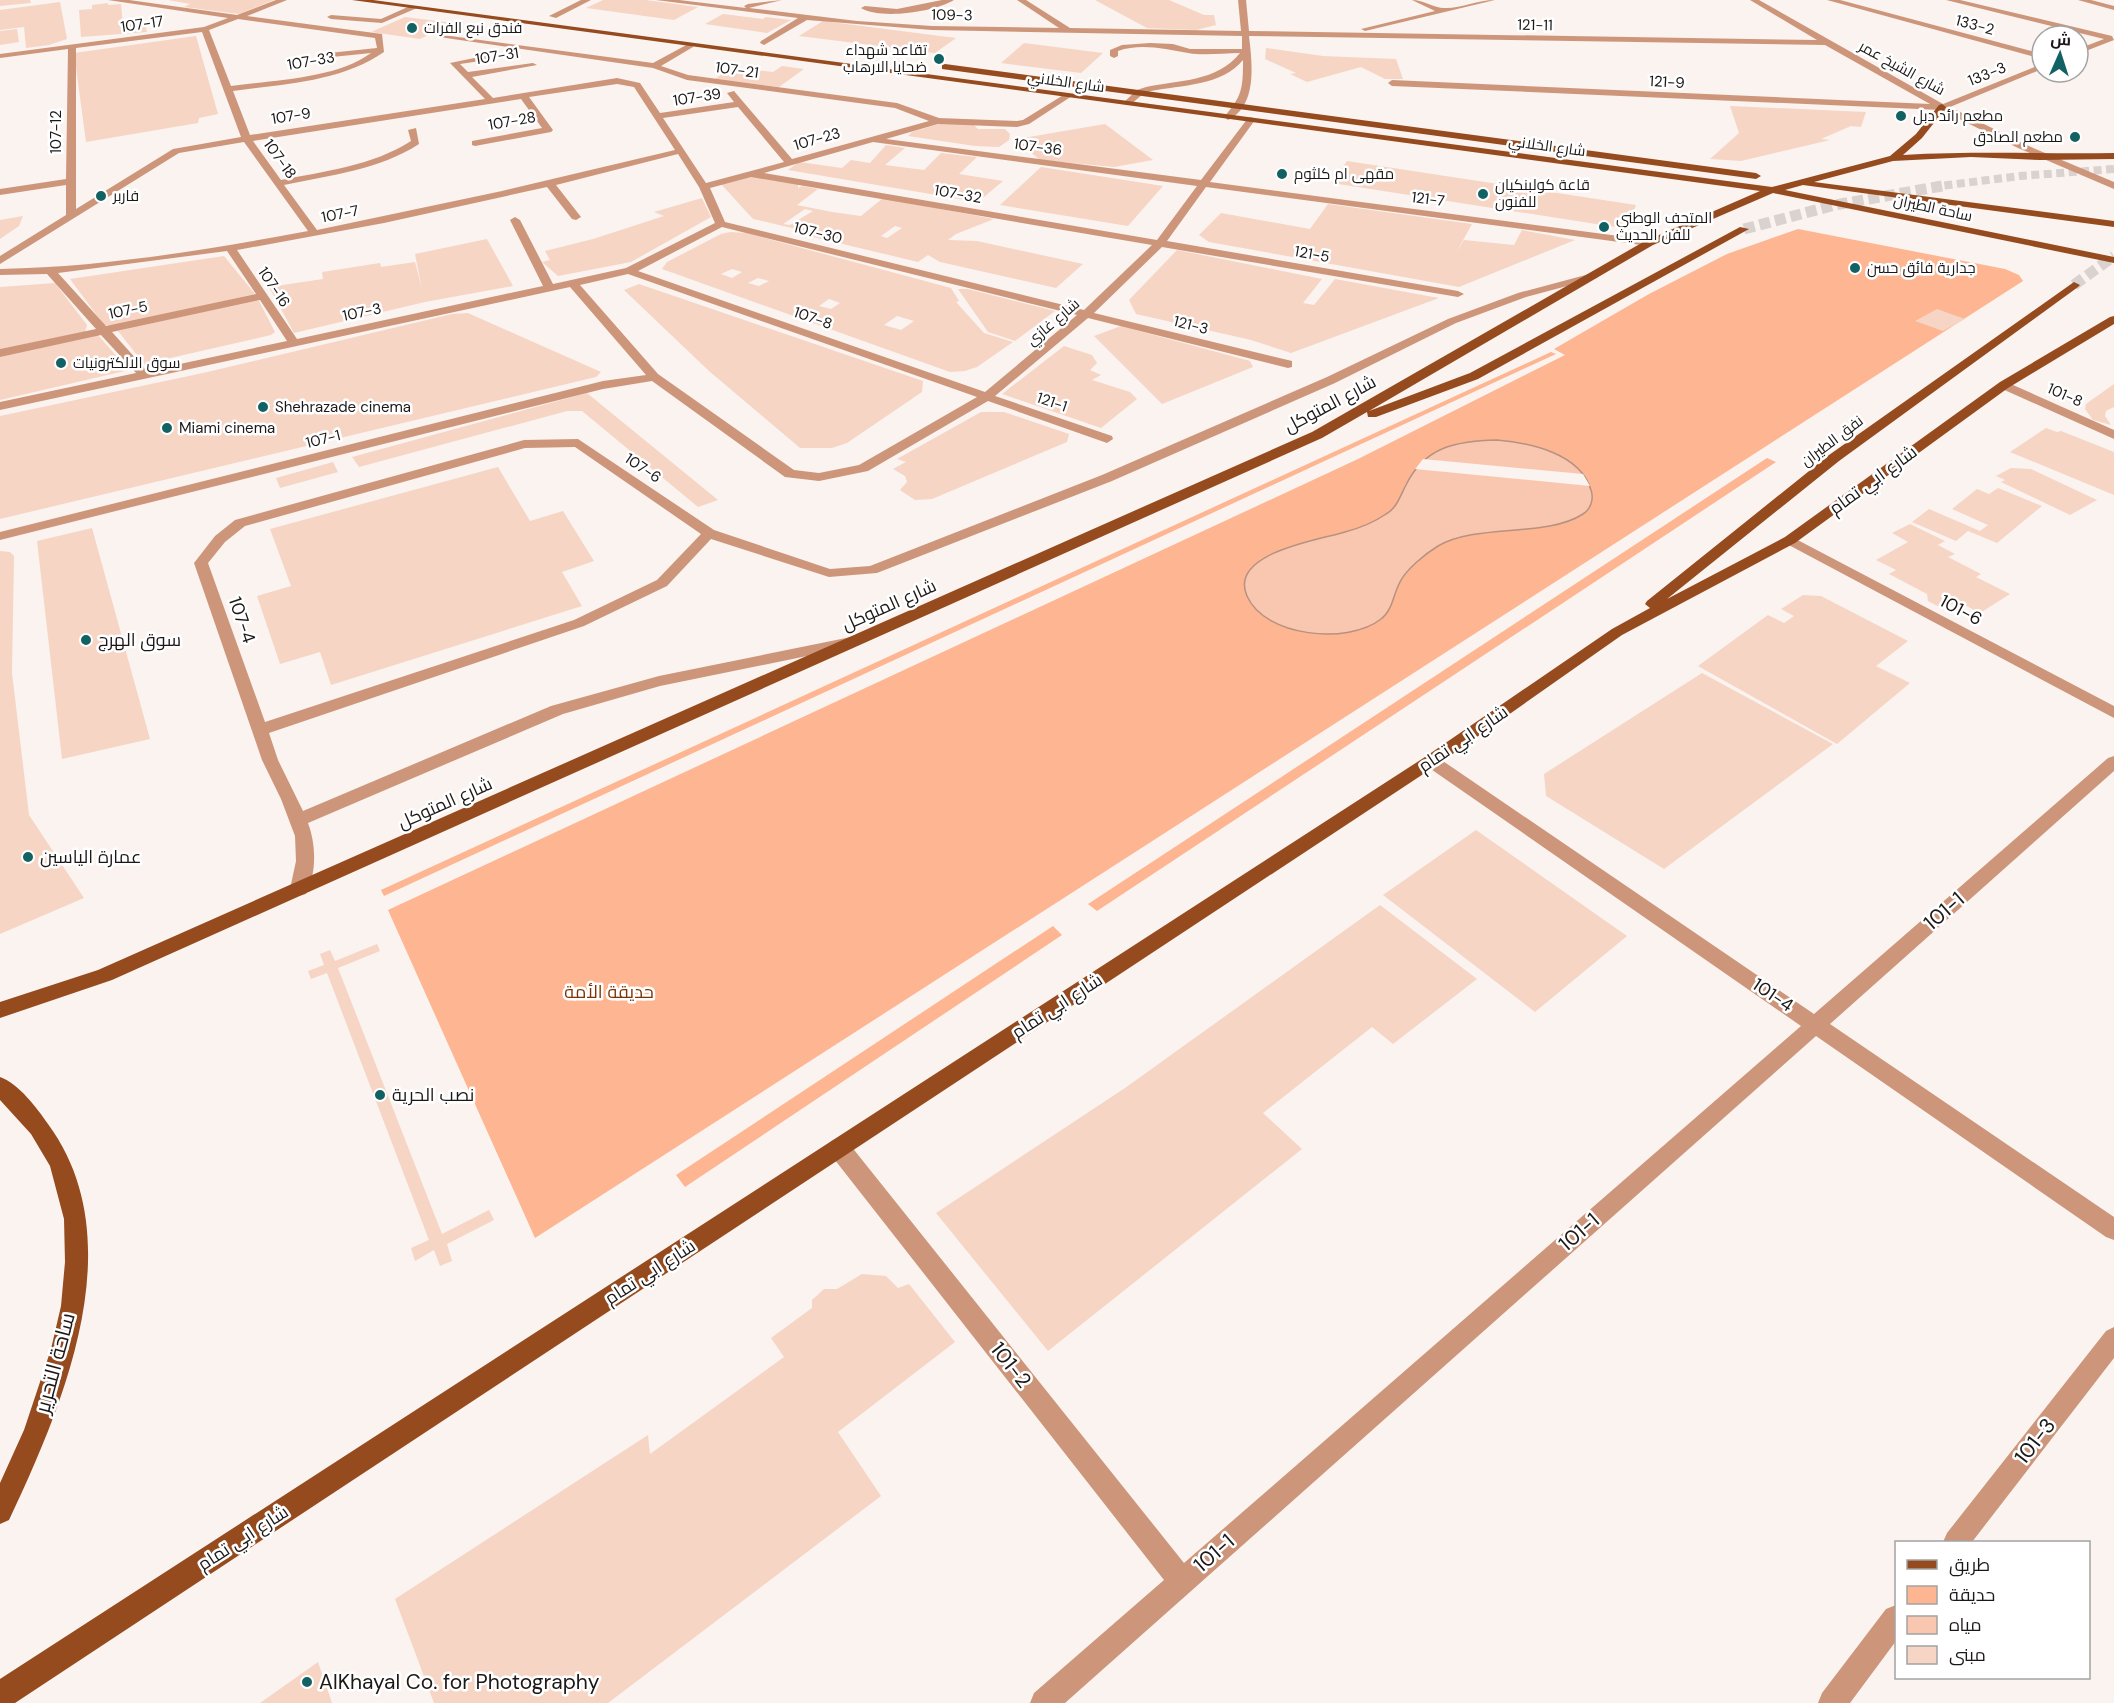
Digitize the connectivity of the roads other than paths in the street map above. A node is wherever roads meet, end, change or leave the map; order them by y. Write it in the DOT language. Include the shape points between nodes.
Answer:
graph roads {
  1 [pos="112,0"];
  2 [pos="283,0"];
  3 [pos="356,0"];
  4 [pos="429,0"];
  5 [pos="587,0"];
  6 [pos="660,0"];
  7 [pos="778,0"];
  8 [pos="950,0"];
  9 [pos="1021,0"];
  10 [pos="1242,0"];
  11 [pos="1416,0"];
  12 [pos="1491,0"];
  13 [pos="1754,0"];
  14 [pos="1831,0"];
  15 [pos="1950,0"];
  16 [pos="2082,0"];
  17 [pos="705,3"];
  18 [pos="413,8"];
  19 [pos="865,8"];
  20 [pos="2114,8"];
  21 [pos="735,9"];
  22 [pos="1443,11"];
  23 [pos="519,12"];
  24 [pos="542,15"];
  25 [pos="322,16"];
  26 [pos="553,16"];
  27 [pos="238,17"];
  28 [pos="806,17"];
  29 [pos="577,19"];
  30 [pos="205,29"];
  31 [pos="1069,31"];
  32 [pos="1245,33"];
  33 [pos="1337,35"];
  34 [pos="443,37"];
  35 [pos="2112,38"];
  36 [pos="753,42"];
  37 [pos="764,43"];
  38 [pos="1826,44"];
  39 [pos="690,45"];
  40 [pos="776,45"];
  41 [pos="72,47"];
  42 [pos="2090,47"];
  43 [pos="381,50"];
  44 [pos="1246,51"];
  45 [pos="2030,54"];
  46 [pos="332,55"];
  47 [pos="0,56"];
  48 [pos="1114,56"];
  49 [pos="484,58"];
  50 [pos="533,65"];
  51 [pos="654,66"];
  52 [pos="941,66"];
  53 [pos="2030,71"];
  54 [pos="466,75"];
  55 [pos="1392,83"];
  56 [pos="227,89"];
  57 [pos="1140,92"];
  58 [pos="731,93"];
  59 [pos="522,94"];
  60 [pos="1068,96"];
  61 [pos="490,99"];
  62 [pos="1126,103"];
  63 [pos="740,104"];
  64 [pos="1240,105"];
  65 [pos="1942,107"];
  66 [pos="657,116"];
  67 [pos="1228,117"];
  68 [pos="1251,120"];
  69 [pos="938,121"];
  70 [pos="413,130"];
  71 [pos="246,138"];
  72 [pos="869,139"];
  73 [pos="475,143"];
  74 [pos="680,151"];
  75 [pos="2114,156"];
  76 [pos="2040,157"];
  77 [pos="1893,158"];
  78 [pos="790,163"];
  79 [pos="751,174"];
  80 [pos="1762,177"];
  81 [pos="71,182"];
  82 [pos="1796,182"];
  83 [pos="278,183"];
  84 [pos="550,184"];
  85 [pos="1773,184"];
  86 [pos="1203,185"];
  87 [pos="2114,186"];
  88 [pos="704,187"];
  89 [pos="0,192"];
  90 [pos="71,217"];
  91 [pos="576,217"];
  92 [pos="515,220"];
  93 [pos="721,224"];
  94 [pos="2114,224"];
  95 [pos="1744,229"];
  96 [pos="315,234"];
  97 [pos="1160,243"];
  98 [pos="1649,243"];
  99 [pos="230,248"];
  100 [pos="2114,260"];
  101 [pos="0,261"];
  102 [pos="628,271"];
  103 [pos="0,272"];
  104 [pos="51,272"];
  105 [pos="1593,276"];
  106 [pos="573,283"];
  107 [pos="2074,285"];
  108 [pos="549,288"];
  109 [pos="1458,294"];
  110 [pos="263,296"];
  111 [pos="1086,314"];
  112 [pos="2114,319"];
  113 [pos="104,330"];
  114 [pos="294,343"];
  115 [pos="0,353"];
  116 [pos="1288,364"];
  117 [pos="144,375"];
  118 [pos="654,377"];
  119 [pos="2004,386"];
  120 [pos="986,397"];
  121 [pos="0,406"];
  122 [pos="1317,435"];
  123 [pos="2114,435"];
  124 [pos="1107,439"];
  125 [pos="390,481"];
  126 [pos="709,533"];
  127 [pos="0,536"];
  128 [pos="1790,540"];
  129 [pos="1617,632"];
  130 [pos="855,641"];
  131 [pos="2114,713"];
  132 [pos="260,730"];
  133 [pos="1431,761"];
  134 [pos="2114,762"];
  135 [pos="299,820"];
  136 [pos="299,889"];
  137 [pos="0,1010"];
  138 [pos="1815,1024"];
  139 [pos="0,1086"];
  140 [pos="839,1148"];
  141 [pos="2114,1230"];
  142 [pos="2114,1339"];
  143 [pos="0,1511"];
  144 [pos="1957,1541"];
  145 [pos="1182,1582"];
  146 [pos="1895,1620"];
  147 [pos="0,1696"];
  148 [pos="1044,1703"];
  149 [pos="1832,1703"];
  1 -- 27 [label="street"];
  2 -- 27 [label="street, 107-17"];
  3 -- 18 [label="main road, شارع الخلاني"];
  4 -- 23 [label="main road"];
  5 -- 26 [label="street"];
  6 -- 17 [label="street, 109-3"];
  7 -- 21 [label="street"];
  8 -- 19 [label="street" via="895,12"];
  9 -- 31 [label="street"];
  10 -- 32 [label="street"];
  11 -- 22 [label="street"];
  12 -- 22 [label="street"];
  13 -- 38 [label="street, شارع الشيخ عمر"];
  14 -- 45 [label="street, 133-2"];
  15 -- 35 [label="street"];
  16 -- 20 [label="street"];
  17 -- 21 [label="street, 109-3"];
  18 -- 25 [label="street" via="382,21"];
  18 -- 39 [label="main road, شارع الخلاني"];
  21 -- 28 [label="street, 109-3"];
  22 -- 33 [label="street"];
  24 -- 26 [label="main road"];
  26 -- 29 [label="main road"];
  27 -- 30 [label="street, 107-17"];
  27 -- 43 [label="street" via="379,36"];
  28 -- 31 [label="street, 109-3" via="912,27"];
  28 -- 37 [label="street"];
  30 -- 41 [label="street, 107-17"];
  30 -- 56 [label="street, 107-18"];
  31 -- 32 [label="street, 109-3"];
  32 -- 33 [label="street, 121-11"];
  32 -- 44 [label="street"];
  33 -- 38 [label="street, 121-11"];
  34 -- 51 [label="street, 107-21"];
  35 -- 42 [label="street"];
  36 -- 37 [label="main road"];
  37 -- 40 [label="main road"];
  38 -- 65 [label="street, شارع الشيخ عمر"];
  39 -- 51 [label="street"];
  39 -- 60 [label="main road, شارع الخلاني"];
  41 -- 47 [label="street, 107-17"];
  41 -- 81 [label="street, 107-12"];
  43 -- 46 [label="street"];
  43 -- 56 [label="street, 107-33" via="360,65"];
  44 -- 48 [label="street" via="1189,51 1150,45 1118,47"];
  44 -- 57 [label="street" via="1239,63 1220,74"];
  44 -- 64 [label="street" via="1245,92"];
  49 -- 54 [label="street" via="454,63"];
  50 -- 54 [label="street, 107-31"];
  51 -- 69 [label="street, 107-21" via="687,77 897,106"];
  52 -- 57 [label="main road, شارع الخلاني"];
  53 -- 65 [label="street, 133-3"];
  54 -- 61 [label="street"];
  55 -- 65 [label="street, 121-9"];
  56 -- 71 [label="street, 107-18"];
  57 -- 62 [label="street"];
  57 -- 64 [label="main road, شارع الخلاني"];
  58 -- 63 [label="street"];
  59 -- 61 [label="street, 107-9"];
  59 -- 66 [label="street, 107-9" via="617,81 638,85"];
  59 -- 73 [label="street, 107-28" via="548,129"];
  60 -- 62 [label="main road, شارع الخلاني"];
  60 -- 69 [label="street, 107-21" via="1026,122 1008,125"];
  61 -- 71 [label="street, 107-9"];
  62 -- 67 [label="main road, شارع الخلاني"];
  63 -- 66 [label="street, 107-39"];
  63 -- 78 [label="street"];
  64 -- 67 [label="street"];
  64 -- 80 [label="main road, شارع الخلاني"];
  65 -- 76 [label="street, شارع الشيخ عمر"];
  65 -- 77 [label="main road" via="1919,136"];
  66 -- 74 [label="street"];
  67 -- 68 [label="main road, شارع الخلاني"];
  68 -- 85 [label="main road, شارع الخلاني"];
  68 -- 86 [label="street, شارع غازي"];
  69 -- 72 [label="street, 107-23"];
  70 -- 83 [label="street" via="416,142 385,160"];
  71 -- 83 [label="street, 107-18"];
  71 -- 90 [label="street, 107-9" via="176,151"];
  72 -- 78 [label="street, 107-23"];
  72 -- 86 [label="street, 107-36"];
  74 -- 84 [label="street, 107-7"];
  74 -- 88 [label="street"];
  75 -- 76 [label="main road"];
  76 -- 77 [label="main road, ساحة الطيران" via="1971,154"];
  76 -- 87 [label="street, ساحة الطيران"];
  77 -- 82 [label="main road, ساحة الطيران"];
  78 -- 79 [label="street, 107-23"];
  79 -- 88 [label="street, 107-23"];
  79 -- 97 [label="street, 107-32"];
  81 -- 89 [label="street"];
  81 -- 90 [label="street, 107-12"];
  82 -- 85 [label="main road, ساحة الطيران"];
  82 -- 94 [label="main road, ساحة الطيران"];
  83 -- 96 [label="street, 107-18"];
  84 -- 91 [label="street"];
  84 -- 96 [label="street, 107-7"];
  85 -- 98 [label="main road, شارع المتوكل"];
  85 -- 100 [label="main road, ساحة الطيران"];
  86 -- 97 [label="street, شارع غازي"];
  86 -- 98 [label="street, 121-7"];
  88 -- 93 [label="street"];
  90 -- 101 [label="street, 107-9"];
  92 -- 108 [label="street"];
  93 -- 102 [label="street, 107-3"];
  93 -- 111 [label="street, 107-30"];
  95 -- 122 [label="main road" via="1474,376"];
  96 -- 99 [label="street, 107-7"];
  97 -- 109 [label="street, 121-5"];
  97 -- 111 [label="street, شارع غازي"];
  98 -- 105 [label="main road, شارع المتوكل"];
  99 -- 104 [label="street, 107-7"];
  99 -- 110 [label="street, 107-16"];
  102 -- 106 [label="street, 107-3"];
  102 -- 120 [label="street, 107-8"];
  103 -- 104 [label="street, 107-7"];
  104 -- 113 [label="street"];
  105 -- 122 [label="main road, شارع المتوكل"];
  105 -- 126 [label="street, 107-6" via="1522,295 1452,321 1331,380 1107,478 872,570 829,573"];
  106 -- 108 [label="street, 107-3"];
  106 -- 118 [label="street"];
  107 -- 129 [label="main road, نفق الطيران" via="1834,458"];
  108 -- 114 [label="street, 107-3"];
  110 -- 113 [label="street, 107-5"];
  110 -- 114 [label="street, 107-16"];
  111 -- 116 [label="street, 121-3"];
  111 -- 120 [label="street, شارع غازي"];
  112 -- 119 [label="main road, شارع ابي تمام"];
  113 -- 115 [label="street, 107-5"];
  113 -- 117 [label="street"];
  114 -- 117 [label="street, 107-3"];
  117 -- 121 [label="street, 107-3"];
  118 -- 120 [label="street, شارع غازي" via="790,474 819,477 863,468"];
  118 -- 127 [label="street, 107-1" via="603,386"];
  119 -- 123 [label="street, 101-8"];
  119 -- 128 [label="main road, شارع ابي تمام"];
  120 -- 124 [label="street, 121-1"];
  122 -- 130 [label="main road, شارع المتوكل"];
  125 -- 126 [label="street, 107-6" via="524,444 578,443"];
  125 -- 132 [label="street, 107-4" via="240,523 220,539 201,563"];
  126 -- 132 [label="street" via="662,583 579,623"];
  128 -- 129 [label="main road, شارع ابي تمام"];
  128 -- 131 [label="street, 101-6"];
  129 -- 133 [label="main road, شارع ابي تمام"];
  130 -- 135 [label="street" via="659,681 557,710"];
  130 -- 136 [label="main road, شارع المتوكل"];
  132 -- 135 [label="street, 107-4"];
  133 -- 138 [label="street, 101-4"];
  133 -- 140 [label="main road, شارع ابي تمام"];
  134 -- 138 [label="street, 101-1"];
  135 -- 136 [label="street, 107-4" via="305,861"];
  136 -- 137 [label="main road, شارع المتوكل" via="105,975"];
  138 -- 141 [label="street, 101-4"];
  138 -- 145 [label="street, 101-1"];
  139 -- 143 [label="main road, ساحة التحرير" via="39,1126 65,1177 76,1226 76,1268 67,1335 31,1448"];
  140 -- 145 [label="street, 101-2"];
  140 -- 147 [label="main road, شارع ابي تمام"];
  142 -- 144 [label="street, 101-3"];
  145 -- 148 [label="street, 101-1"];
  146 -- 149 [label="street"];
}
